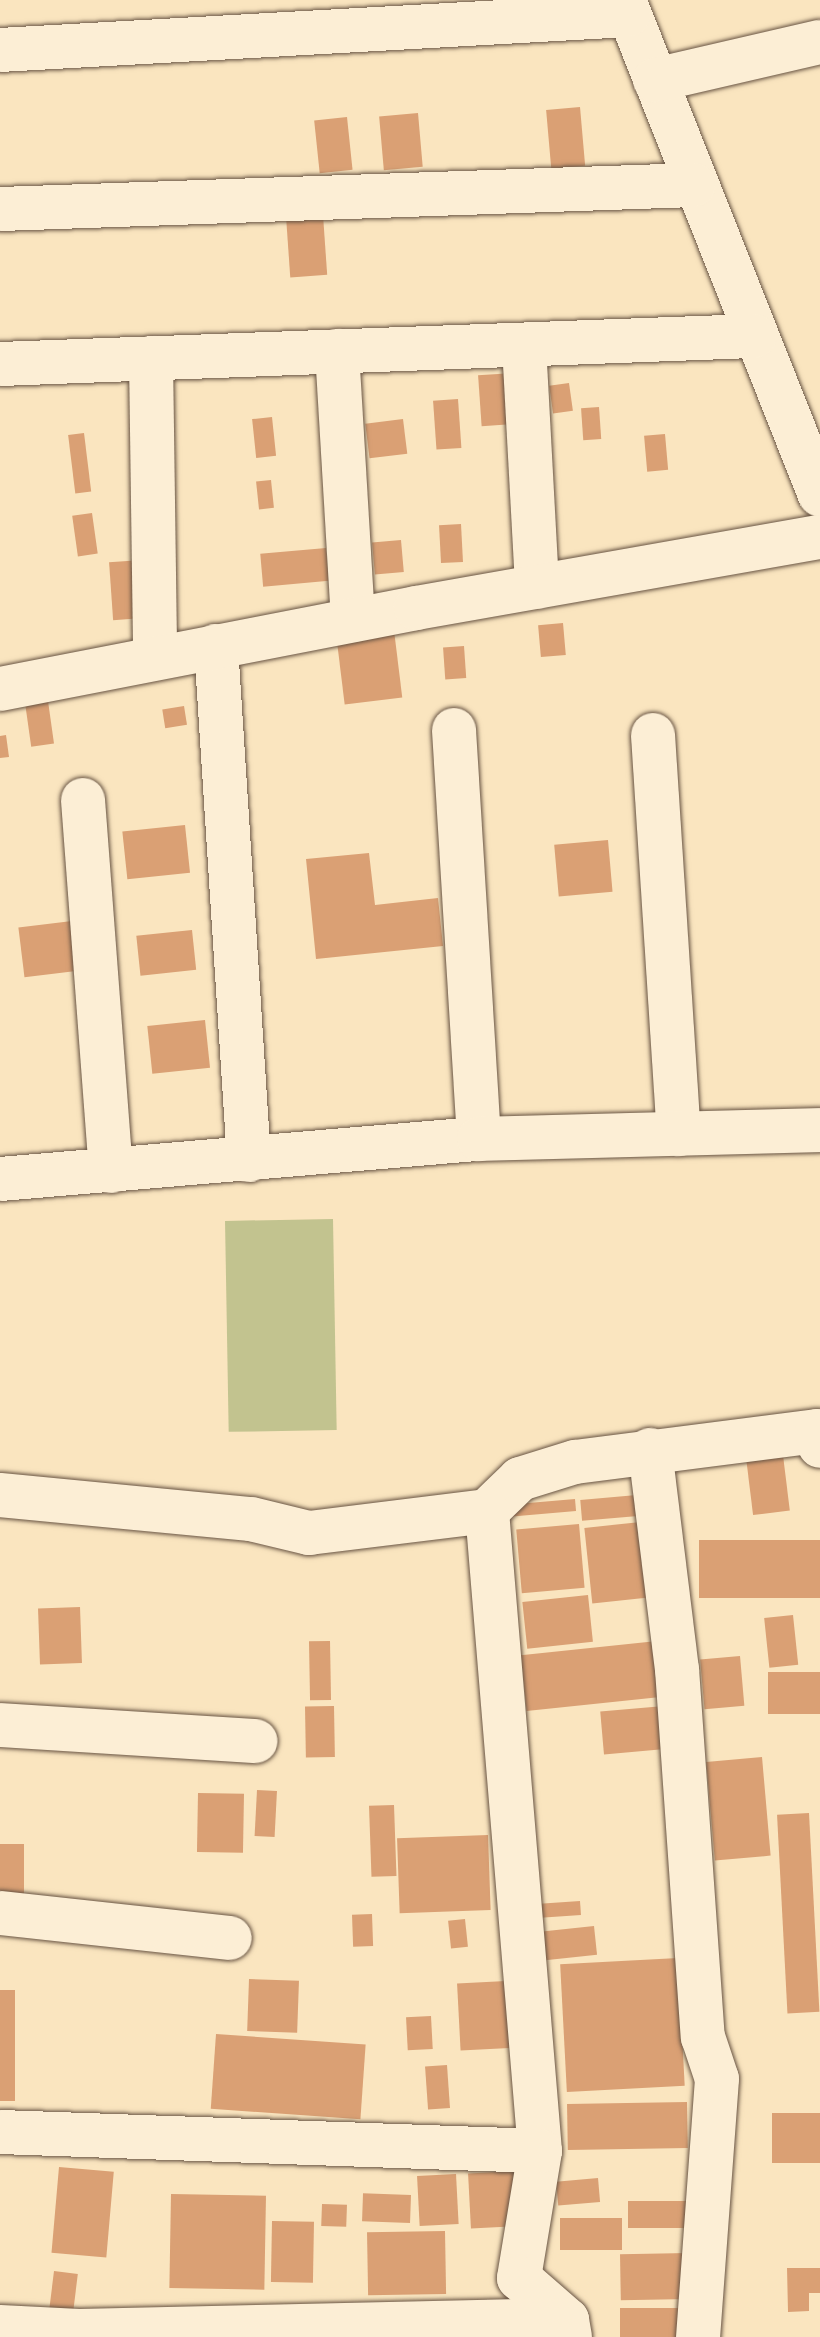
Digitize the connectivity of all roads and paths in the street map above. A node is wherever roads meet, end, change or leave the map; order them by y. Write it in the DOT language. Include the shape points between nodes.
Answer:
graph roads {
  1 [pos="626,8"];
  2 [pos="820,42"];
  3 [pos="0,50"];
  4 [pos="655,80"];
  5 [pos="694,185"];
  6 [pos="0,209"];
  7 [pos="754,336"];
  8 [pos="524,345"];
  9 [pos="337,351"];
  10 [pos="151,358"];
  11 [pos="0,364"];
  12 [pos="820,495"];
  13 [pos="820,537"];
  14 [pos="537,587"];
  15 [pos="353,620"];
  16 [pos="216,646"];
  17 [pos="155,658"];
  18 [pos="0,689"];
  19 [pos="454,730"];
  20 [pos="653,735"];
  21 [pos="83,800"];
  22 [pos="820,1130"];
  23 [pos="679,1134"];
  24 [pos="479,1139"];
  25 [pos="249,1160"];
  26 [pos="111,1171"];
  27 [pos="0,1179"];
  28 [pos="820,1446"];
  29 [pos="650,1450"];
  30 [pos="0,1495"];
  31 [pos="487,1511"];
  32 [pos="0,1725"];
  33 [pos="256,1741"];
  34 [pos="0,1913"];
  35 [pos="230,1938"];
  36 [pos="0,2132"];
  37 [pos="540,2151"];
  38 [pos="0,2327"];
  39 [pos="569,2328"];
  40 [pos="383,2331"];
  41 [pos="230,2332"];
  42 [pos="698,2337"];
  1 -- 3 [label="street"];
  1 -- 4 [label="street"];
  2 -- 4 [label="street"];
  4 -- 5 [label="street"];
  5 -- 6 [label="street"];
  5 -- 7 [label="street"];
  7 -- 8 [label="street"];
  7 -- 12 [label="street"];
  8 -- 9 [label="street"];
  8 -- 14 [label="street"];
  9 -- 10 [label="street"];
  9 -- 15 [label="street"];
  10 -- 11 [label="street"];
  10 -- 17 [label="street"];
  13 -- 14 [label="street"];
  14 -- 15 [label="street"];
  15 -- 16 [label="street"];
  16 -- 17 [label="street"];
  16 -- 25 [label="street"];
  17 -- 18 [label="street"];
  19 -- 24 [label="street"];
  20 -- 23 [label="street"];
  21 -- 26 [label="street"];
  22 -- 23 [label="street"];
  23 -- 24 [label="street"];
  24 -- 25 [label="street"];
  25 -- 26 [label="street"];
  26 -- 27 [label="street"];
  28 -- 29 [label="street" via="817,1431"];
  29 -- 31 [label="street" via="575,1462 520,1479"];
  29 -- 42 [label="street" via="677,1669 703,2037 717,2079"];
  30 -- 31 [label="street" via="251,1519 309,1533"];
  31 -- 37 [label="street"];
  32 -- 33 [label="street"];
  34 -- 35 [label="street"];
  36 -- 37 [label="street"];
  37 -- 39 [label="street" via="519,2278"];
  38 -- 41 [label="street"];
  39 -- 40 [label="street"];
  40 -- 41 [label="street"];
}
